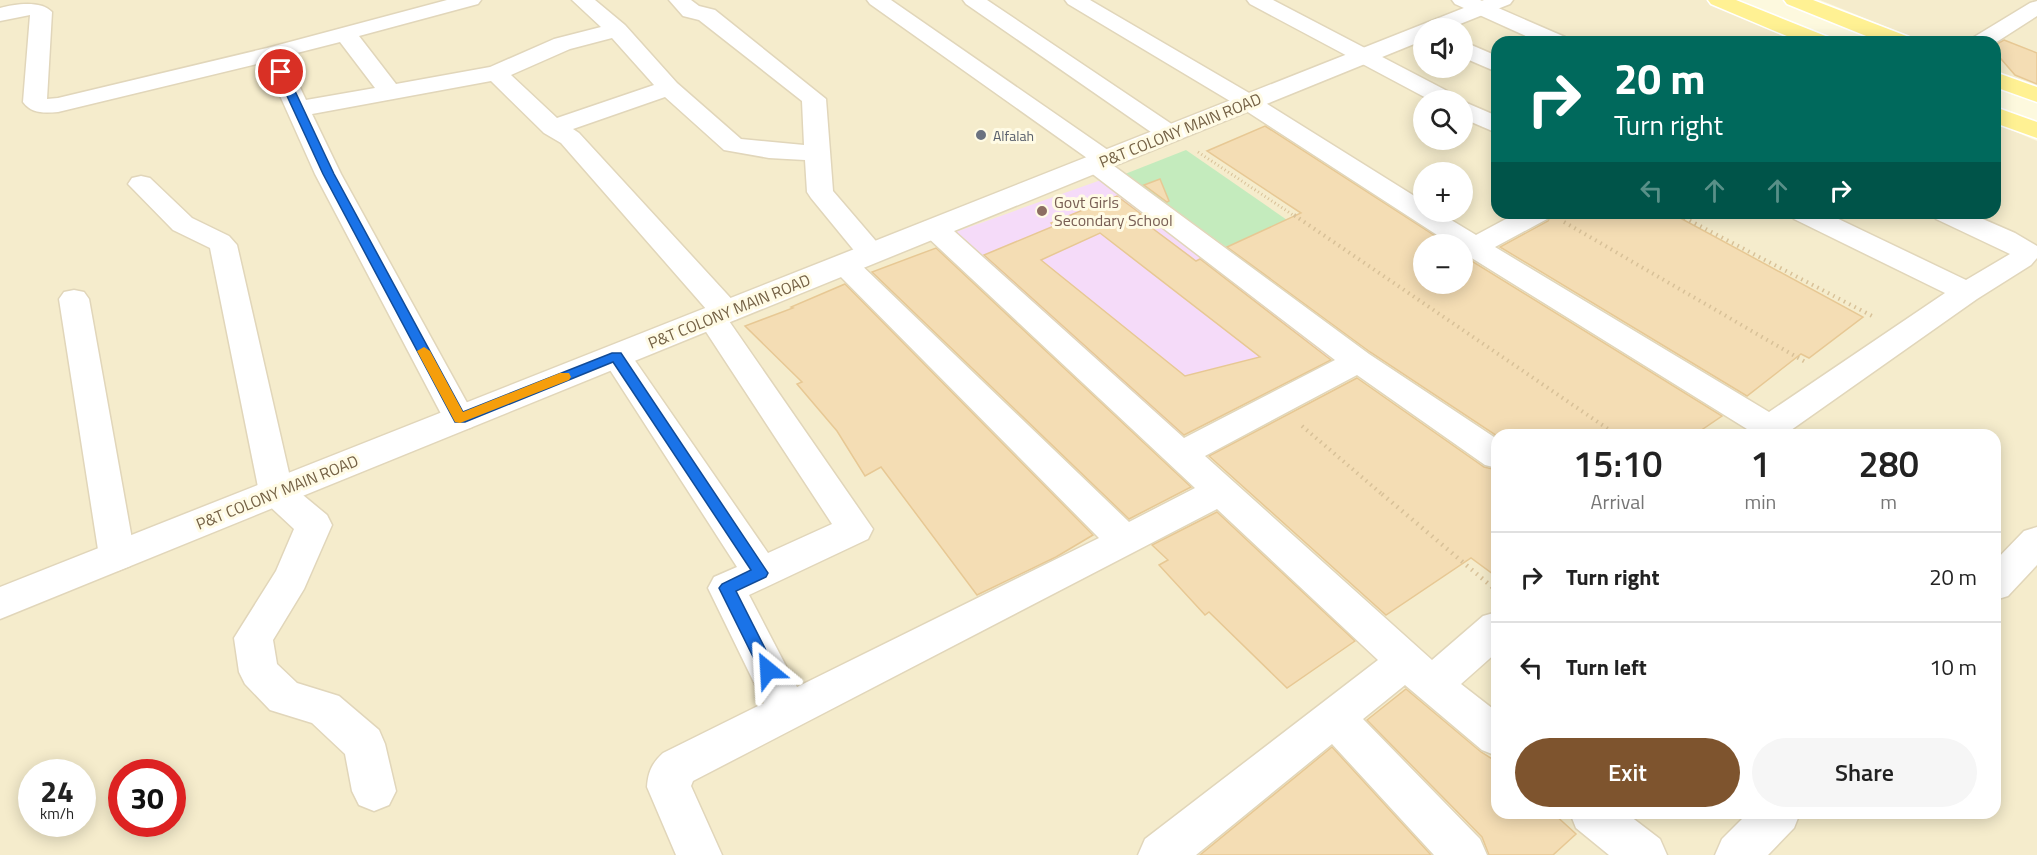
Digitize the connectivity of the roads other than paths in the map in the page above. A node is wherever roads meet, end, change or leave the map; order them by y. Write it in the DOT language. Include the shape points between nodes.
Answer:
graph roads {
  1 [pos="471,0"];
  2 [pos="582,0"];
  3 [pos="679,0"];
  4 [pos="877,0"];
  5 [pos="973,0"];
  6 [pos="1075,0"];
  7 [pos="1257,0"];
  8 [pos="1503,0"];
  9 [pos="1718,0"];
  10 [pos="1735,0"];
  11 [pos="1767,0"];
  12 [pos="1794,0"];
  13 [pos="1472,4"];
  14 [pos="2037,7"];
  15 [pos="0,15"];
  16 [pos="1449,18"];
  17 [pos="617,30"];
  18 [pos="346,34"];
  19 [pos="1413,36"];
  20 [pos="1544,36"];
  21 [pos="1805,36"];
  22 [pos="1822,36"];
  23 [pos="1857,36"];
  24 [pos="1886,36"];
  25 [pos="1991,36"];
  26 [pos="272,53"];
  27 [pos="1473,53"];
  28 [pos="1362,57"];
  29 [pos="1491,62"];
  30 [pos="495,73"];
  31 [pos="2001,81"];
  32 [pos="669,88"];
  33 [pos="1427,90"];
  34 [pos="390,92"];
  35 [pos="2001,93"];
  36 [pos="2037,95"];
  37 [pos="1248,102"];
  38 [pos="2037,108"];
  39 [pos="298,109"];
  40 [pos="2001,109"];
  41 [pos="1473,114"];
  42 [pos="2001,116"];
  43 [pos="1491,123"];
  44 [pos="2037,124"];
  45 [pos="553,128"];
  46 [pos="2037,131"];
  47 [pos="1170,134"];
  48 [pos="817,153"];
  49 [pos="1100,162"];
  50 [pos="141,184"];
  51 [pos="1541,219"];
  52 [pos="1816,219"];
  53 [pos="1960,219"];
  54 [pos="934,228"];
  55 [pos="1475,247"];
  56 [pos="858,259"];
  57 [pos="1967,292"];
  58 [pos="74,299"];
  59 [pos="719,315"];
  60 [pos="616,356"];
  61 [pos="1358,361"];
  62 [pos="460,418"];
  63 [pos="1760,429"];
  64 [pos="1769,429"];
  65 [pos="1491,452"];
  66 [pos="1180,454"];
  67 [pos="1221,491"];
  68 [pos="276,492"];
  69 [pos="1125,541"];
  70 [pos="2037,541"];
  71 [pos="117,556"];
  72 [pos="761,573"];
  73 [pos="2001,579"];
  74 [pos="0,603"];
  75 [pos="1491,631"];
  76 [pos="1419,673"];
  77 [pos="788,711"];
  78 [pos="1334,717"];
  79 [pos="1491,732"];
  80 [pos="374,791"];
  81 [pos="1599,819"];
  82 [pos="1772,819"];
  83 [pos="1184,848"];
  84 [pos="699,855"];
  85 [pos="1464,855"];
  86 [pos="1644,855"];
  87 [pos="1738,855"];
  1 -- 18 [label="street"];
  2 -- 17 [label="street"];
  3 -- 48 [label="street" via="691,11 707,15 814,99"];
  4 -- 49 [label="street"];
  5 -- 47 [label="street"];
  6 -- 37 [label="street"];
  7 -- 28 [label="street"];
  8 -- 13 [label="street"];
  9 -- 21 [label="main road"];
  10 -- 22 [label="main road"];
  11 -- 23 [label="main road"];
  12 -- 24 [label="main road"];
  13 -- 16 [label="street"];
  13 -- 20 [label="street"];
  14 -- 25 [label="street"];
  15 -- 26 [label="street" via="28,9 41,12 35,102 42,106"];
  17 -- 30 [label="street" via="562,44"];
  17 -- 32 [label="street"];
  18 -- 26 [label="street"];
  18 -- 34 [label="street"];
  19 -- 28 [label="street, P&T COLONY MAIN ROAD"];
  26 -- 39 [label="street"];
  27 -- 29 [label="street"];
  28 -- 33 [label="street"];
  28 -- 37 [label="street, P&T COLONY MAIN ROAD"];
  30 -- 34 [label="street"];
  30 -- 45 [label="street"];
  31 -- 36 [label="main road"];
  32 -- 45 [label="street"];
  32 -- 48 [label="street" via="733,145"];
  34 -- 39 [label="street"];
  35 -- 38 [label="main road"];
  37 -- 47 [label="street, P&T COLONY MAIN ROAD"];
  37 -- 55 [label="street"];
  39 -- 62 [label="street" via="328,174"];
  40 -- 44 [label="main road"];
  41 -- 43 [label="street"];
  42 -- 46 [label="main road"];
  45 -- 59 [label="street" via="570,138"];
  47 -- 49 [label="street, P&T COLONY MAIN ROAD"];
  48 -- 56 [label="street" via="820,192"];
  49 -- 54 [label="street, P&T COLONY MAIN ROAD"];
  49 -- 61 [label="street"];
  50 -- 68 [label="street" via="171,217 192,232 223,245"];
  51 -- 55 [label="street"];
  52 -- 57 [label="street"];
  53 -- 57 [label="street" via="2026,252"];
  54 -- 56 [label="street, P&T COLONY MAIN ROAD"];
  54 -- 66 [label="street"];
  55 -- 63 [label="street"];
  56 -- 59 [label="street, P&T COLONY MAIN ROAD"];
  56 -- 69 [label="street"];
  57 -- 64 [label="street"];
  58 -- 71 [label="street"];
  59 -- 60 [label="street, P&T COLONY MAIN ROAD"];
  59 -- 72 [label="street" via="855,529"];
  60 -- 62 [label="street, P&T COLONY MAIN ROAD"];
  60 -- 72 [label="street"];
  61 -- 65 [label="street"];
  61 -- 66 [label="street"];
  62 -- 68 [label="street, P&T COLONY MAIN ROAD"];
  66 -- 67 [label="street"];
  67 -- 69 [label="street"];
  67 -- 76 [label="street"];
  68 -- 71 [label="street, P&T COLONY MAIN ROAD"];
  68 -- 80 [label="street" via="314,525 291,578 253,638 259,672 284,697 325,709 364,744"];
  69 -- 77 [label="street"];
  70 -- 73 [label="street"];
  71 -- 74 [label="street, P&T COLONY MAIN ROAD"];
  72 -- 77 [label="street" via="727,588"];
  75 -- 76 [label="street"];
  76 -- 78 [label="street"];
  76 -- 79 [label="street"];
  77 -- 84 [label="street" via="678,767 669,776 669,787"];
  78 -- 83 [label="street"];
  78 -- 85 [label="street"];
  81 -- 86 [label="street"];
  82 -- 87 [label="street"];
}
